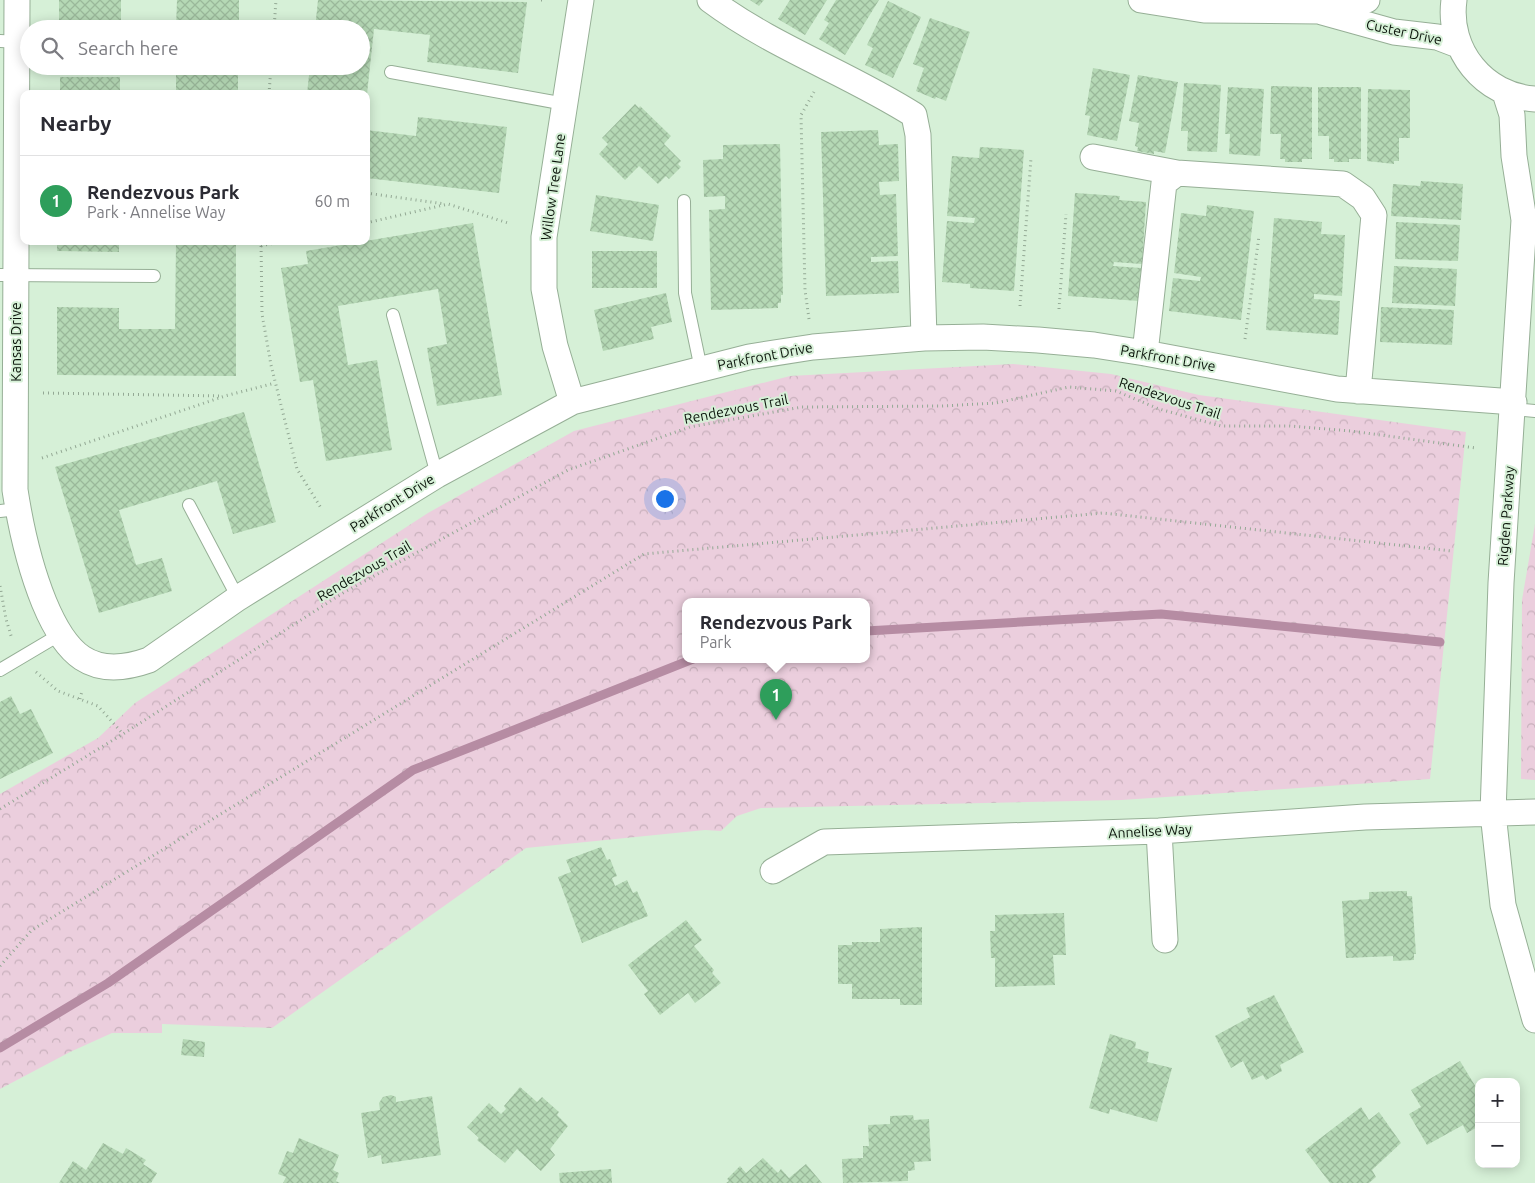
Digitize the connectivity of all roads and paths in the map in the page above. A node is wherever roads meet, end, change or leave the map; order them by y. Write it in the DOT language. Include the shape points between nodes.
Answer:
graph roads {
  1 [pos="17,0"];
  2 [pos="276,0"];
  3 [pos="581,0"];
  4 [pos="710,0"];
  5 [pos="1141,0"];
  6 [pos="1366,0"];
  7 [pos="1454,0"];
  8 [pos="1320,11"];
  9 [pos="275,20"];
  10 [pos="15,41"];
  11 [pos="1458,45"];
  12 [pos="827,69"];
  13 [pos="391,72"];
  14 [pos="270,75"];
  15 [pos="269,90"];
  16 [pos="1505,93"];
  17 [pos="1535,99"];
  18 [pos="565,104"];
  19 [pos="1093,157"];
  20 [pos="1031,158"];
  21 [pos="1177,173"];
  22 [pos="1535,182"];
  23 [pos="370,194"];
  24 [pos="684,201"];
  25 [pos="448,204"];
  26 [pos="1066,214"];
  27 [pos="1524,220"];
  28 [pos="370,222"];
  29 [pos="508,223"];
  30 [pos="1259,236"];
  31 [pos="265,245"];
  32 [pos="261,246"];
  33 [pos="8,275"];
  34 [pos="154,276"];
  35 [pos="1020,306"];
  36 [pos="1059,309"];
  37 [pos="393,315"];
  38 [pos="809,323"];
  39 [pos="924,338"];
  40 [pos="1245,339"];
  41 [pos="1145,353"];
  42 [pos="701,369"];
  43 [pos="276,383"];
  44 [pos="1358,391"];
  45 [pos="42,393"];
  46 [pos="225,396"];
  47 [pos="572,402"];
  48 [pos="1521,408"];
  49 [pos="1476,448"];
  50 [pos="42,459"];
  51 [pos="437,475"];
  52 [pos="189,505"];
  53 [pos="321,508"];
  54 [pos="9,510"];
  55 [pos="1452,551"];
  56 [pos="238,598"];
  57 [pos="0,619"];
  58 [pos="6,619"];
  59 [pos="59,635"];
  60 [pos="90,663"];
  61 [pos="0,670"];
  62 [pos="82,691"];
  63 [pos="80,699"];
  64 [pos="0,808"];
  65 [pos="1535,812"];
  66 [pos="1493,813"];
  67 [pos="1159,832"];
  68 [pos="773,871"];
  69 [pos="1165,940"];
  70 [pos="0,966"];
  71 [pos="1535,1020"];
  1 -- 10 [label="street, Kansas Drive"];
  2 -- 9 [label="path"];
  3 -- 18 [label="street, Willow Tree Lane"];
  4 -- 12 [label="street" via="738,21"];
  5 -- 8 [label="street, Custer Drive" via="1204,10"];
  6 -- 8 [label="street, Custer Drive"];
  7 -- 11 [label="street"];
  8 -- 11 [label="street, Custer Drive" via="1394,32 1437,37"];
  10 -- 33 [label="street, Kansas Drive"];
  11 -- 16 [label="street" via="1485,81"];
  12 -- 38 [label="path" via="801,115 805,290"];
  12 -- 39 [label="street" via="882,95 914,115 918,136"];
  13 -- 18 [label="lane"];
  14 -- 15 [label="path"];
  16 -- 17 [label="street"];
  16 -- 27 [label="street, Rigden Parkway" via="1512,115 1514,156"];
  18 -- 47 [label="street, Willow Tree Lane" via="544,237 544,289 554,346"];
  19 -- 21 [label="street"];
  20 -- 35 [label="path"];
  21 -- 41 [label="street" via="1164,183"];
  21 -- 44 [label="street" via="1343,184 1363,198 1374,215"];
  22 -- 27 [label="street, Rigden Parkway"];
  23 -- 25 [label="path"];
  24 -- 42 [label="lane" via="685,293"];
  25 -- 28 [label="path"];
  25 -- 29 [label="path"];
  26 -- 36 [label="path"];
  27 -- 48 [label="street, Rigden Parkway"];
  30 -- 40 [label="path"];
  31 -- 32 [label="path"];
  32 -- 43 [label="path" via="262,314"];
  33 -- 34 [label="lane"];
  33 -- 54 [label="street, Kansas Drive" via="15,490"];
  37 -- 51 [label="lane"];
  39 -- 41 [label="street, Parkfront Drive" via="1038,340"];
  39 -- 42 [label="street, Parkfront Drive" via="812,346"];
  41 -- 44 [label="street, Parkfront Drive"];
  42 -- 47 [label="street, Parkfront Drive"];
  43 -- 46 [label="path"];
  43 -- 53 [label="path" via="297,469"];
  44 -- 48 [label="street, Parkfront Drive"];
  45 -- 46 [label="path"];
  46 -- 50 [label="path"];
  47 -- 51 [label="street, Parkfront Drive"];
  48 -- 66 [label="street, Rigden Parkway" via="1501,583"];
  49 -- 64 [label="path, Rendezvous Trail" via="1342,430 1221,426 1159,409 1116,391 1069,387 996,403 802,407 690,427 568,470 343,593 123,734"];
  51 -- 56 [label="street, Parkfront Drive"];
  52 -- 56 [label="lane"];
  54 -- 59 [label="street, Kansas Drive"];
  55 -- 70 [label="path" via="1103,513 644,554 32,930"];
  56 -- 60 [label="street, Parkfront Drive" via="149,660 114,668"];
  57 -- 58 [label="path"];
  59 -- 60 [label="street, Kansas Drive" via="69,648"];
  59 -- 61 [label="lane"];
  62 -- 63 [label="path"];
  65 -- 66 [label="street, Annelise Way"];
  66 -- 67 [label="street, Annelise Way" via="1365,817"];
  66 -- 71 [label="street, Rigden Parkway" via="1503,905"];
  67 -- 68 [label="street, Annelise Way" via="824,842"];
  67 -- 69 [label="street"];
}
